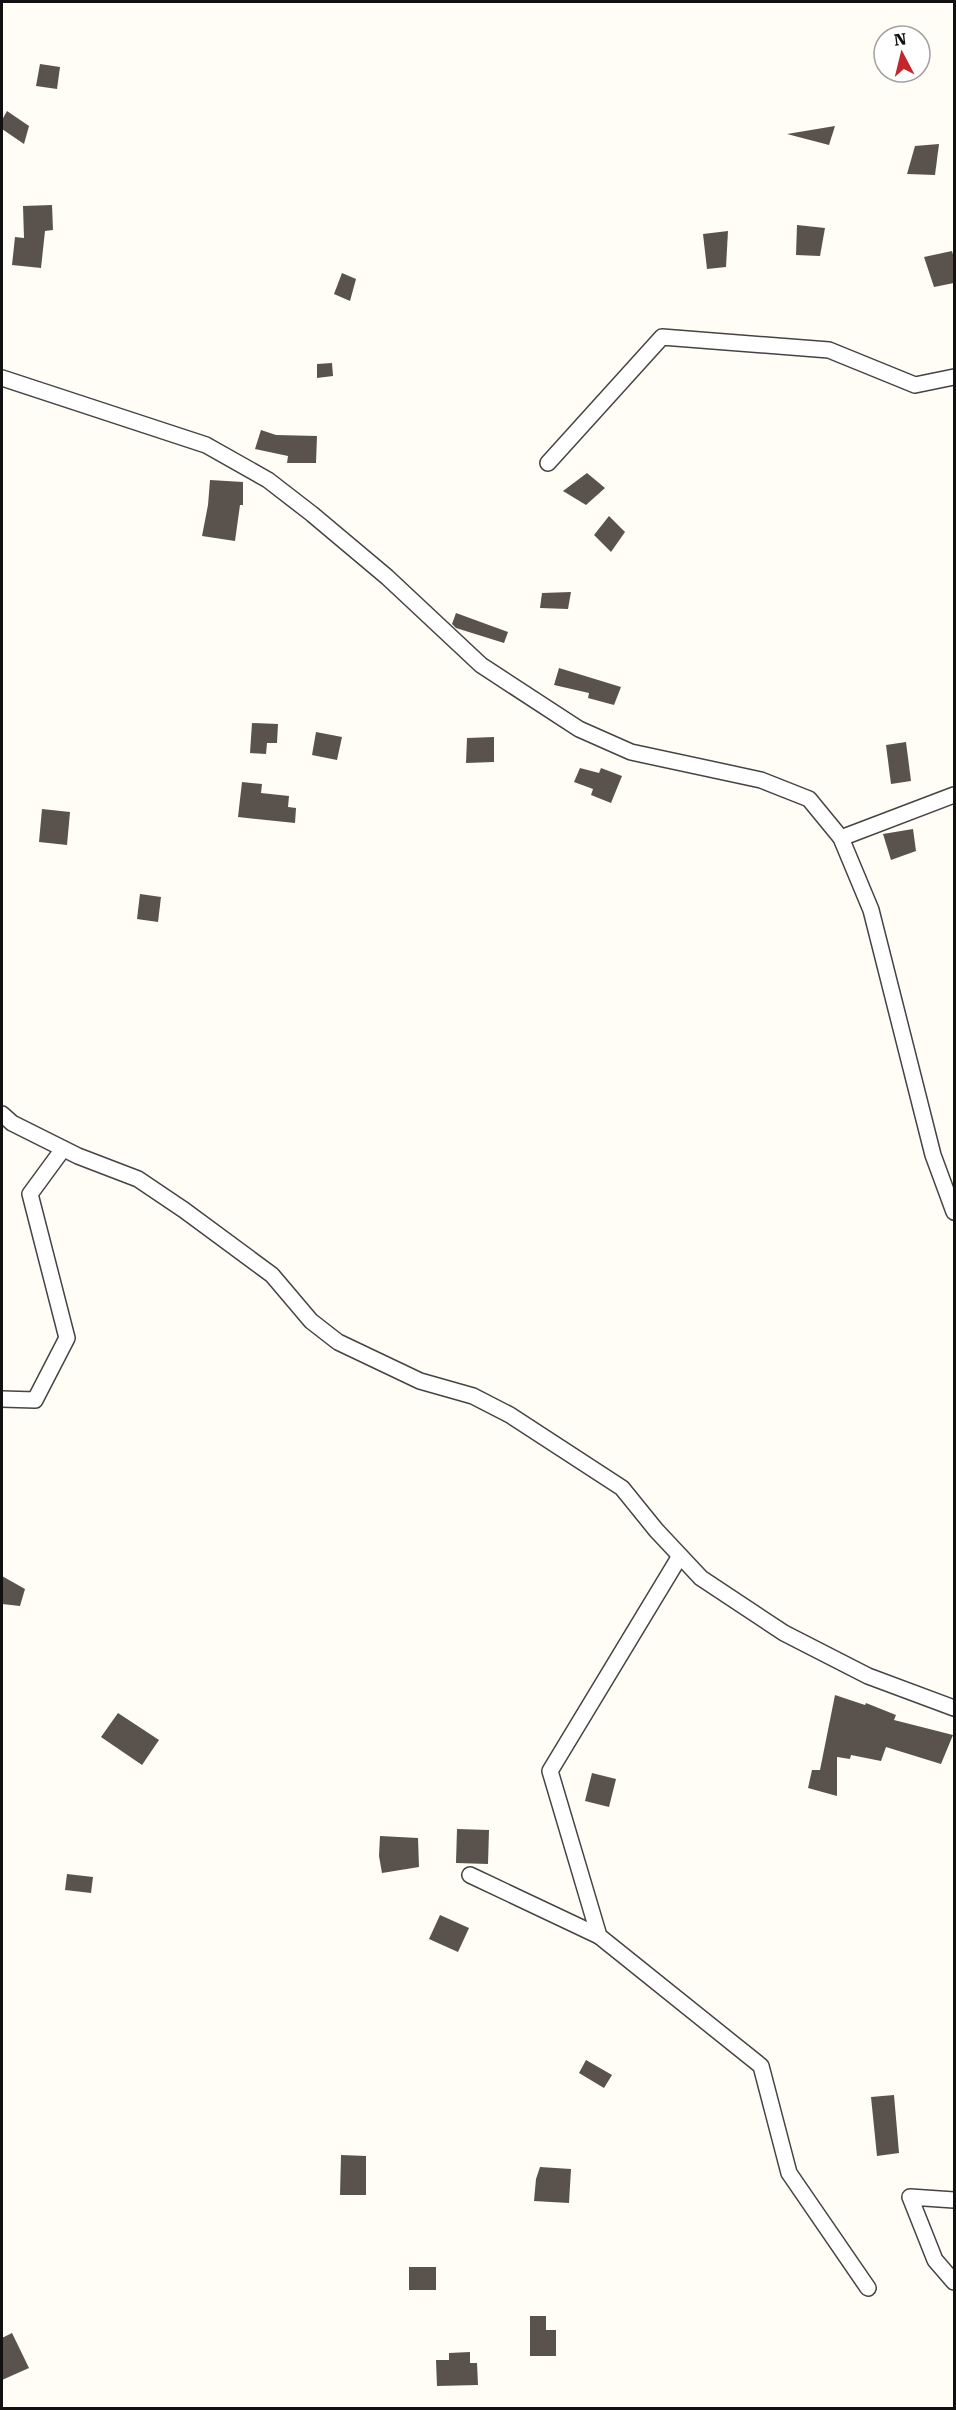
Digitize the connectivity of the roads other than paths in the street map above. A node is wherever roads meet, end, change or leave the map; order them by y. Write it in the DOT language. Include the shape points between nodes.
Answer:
graph roads {
  1 [pos="954,377"];
  2 [pos="2,378"];
  3 [pos="548,464"];
  4 [pos="954,795"];
  5 [pos="841,838"];
  6 [pos="2,1114"];
  7 [pos="63,1149"];
  8 [pos="954,1212"];
  9 [pos="2,1399"];
  10 [pos="680,1556"];
  11 [pos="954,1708"];
  12 [pos="470,1875"];
  13 [pos="599,1936"];
  14 [pos="954,2200"];
  15 [pos="954,2282"];
  16 [pos="868,2288"];
  1 -- 3 [label="street" via="915,385 829,350 662,337"];
  2 -- 5 [label="street" via="206,445 268,480 304,507 387,577 481,665 579,729 631,752 761,780 809,799"];
  4 -- 5 [label="street"];
  5 -- 8 [label="street" via="871,910 933,1155"];
  6 -- 7 [label="street"];
  7 -- 9 [label="street" via="30,1194 67,1338 34,1400"];
  7 -- 10 [label="street" via="138,1179 184,1210 272,1275 311,1321 338,1342 420,1381 473,1396 510,1415 613,1482"];
  10 -- 11 [label="street" via="701,1578 784,1633 868,1676"];
  10 -- 13 [label="street" via="550,1771"];
  12 -- 13 [label="street"];
  13 -- 16 [label="street" via="761,2066 789,2173"];
  14 -- 15 [label="street" via="910,2198 935,2260"];
}
